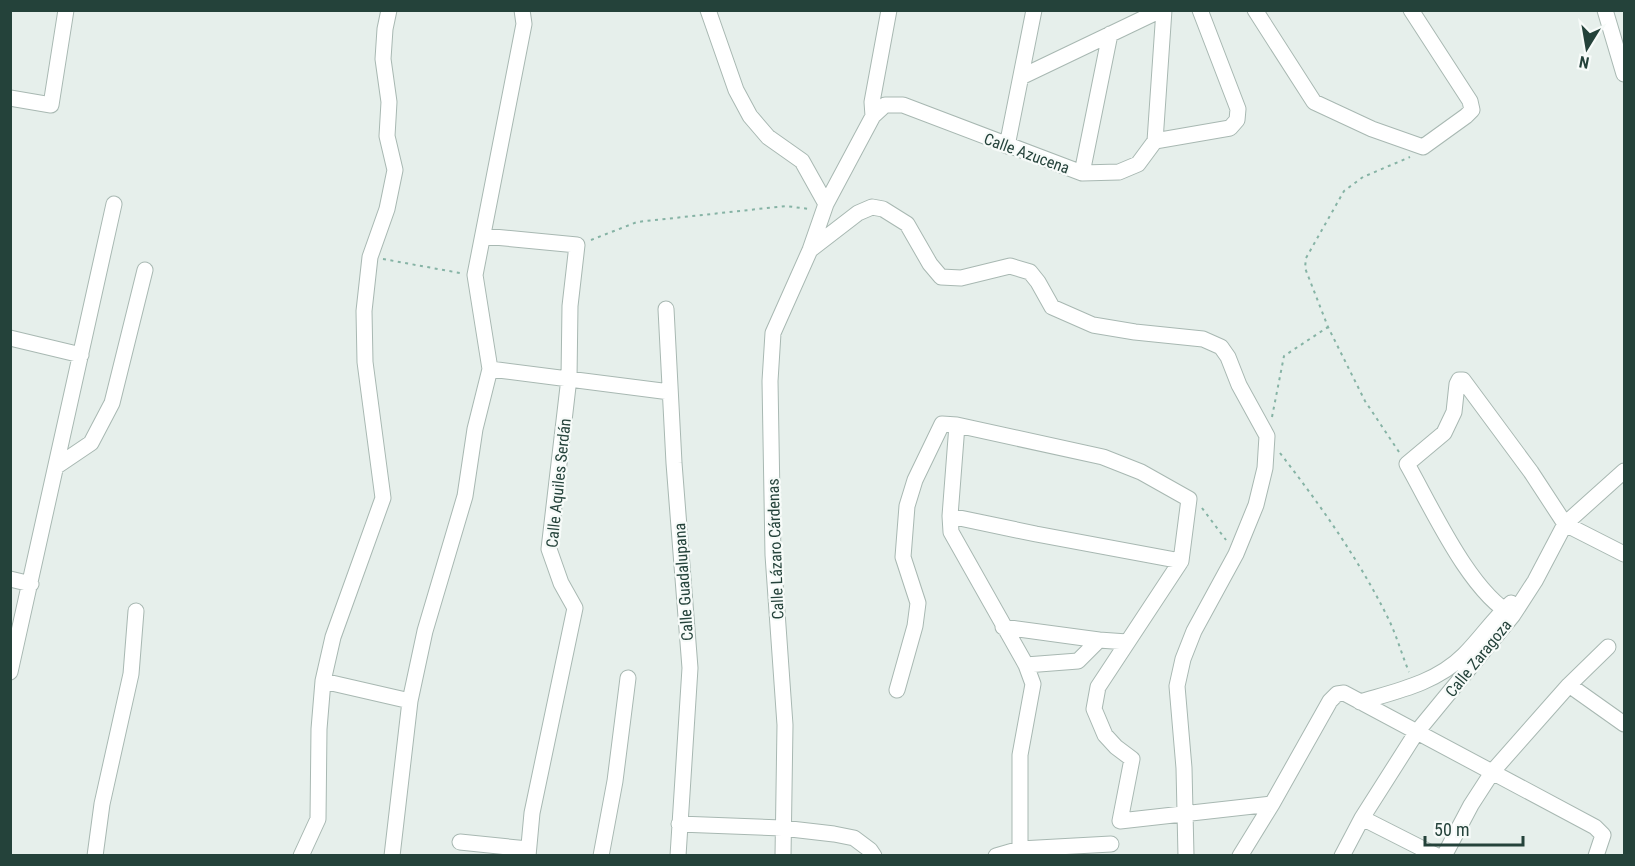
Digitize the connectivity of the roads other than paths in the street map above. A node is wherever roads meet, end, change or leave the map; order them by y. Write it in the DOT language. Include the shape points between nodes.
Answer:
graph roads {
  1 [pos="66,10"];
  2 [pos="389,10"];
  3 [pos="522,10"];
  4 [pos="708,10"];
  5 [pos="889,10"];
  6 [pos="1034,10"];
  7 [pos="1162,10"];
  8 [pos="1200,10"];
  9 [pos="1256,10"];
  10 [pos="1411,10"];
  11 [pos="1605,10"];
  12 [pos="1110,34"];
  13 [pos="1624,74"];
  14 [pos="1021,77"];
  15 [pos="10,98"];
  16 [pos="873,116"];
  17 [pos="1155,141"];
  18 [pos="1006,146"];
  19 [pos="1082,173"];
  20 [pos="114,204"];
  21 [pos="824,207"];
  22 [pos="483,236"];
  23 [pos="810,250"];
  24 [pos="146,270"];
  25 [pos="666,309"];
  26 [pos="10,338"];
  27 [pos="81,355"];
  28 [pos="490,369"];
  29 [pos="569,378"];
  30 [pos="670,392"];
  31 [pos="957,425"];
  32 [pos="57,466"];
  33 [pos="1624,471"];
  34 [pos="950,516"];
  35 [pos="1565,524"];
  36 [pos="1624,554"];
  37 [pos="1181,561"];
  38 [pos="10,579"];
  39 [pos="31,584"];
  40 [pos="136,611"];
  41 [pos="1508,612"];
  42 [pos="1003,627"];
  43 [pos="1099,640"];
  44 [pos="1127,642"];
  45 [pos="1608,647"];
  46 [pos="1026,665"];
  47 [pos="10,672"];
  48 [pos="628,678"];
  49 [pos="323,681"];
  50 [pos="1569,684"];
  51 [pos="897,690"];
  52 [pos="410,701"];
  53 [pos="1360,702"];
  54 [pos="1624,724"];
  55 [pos="1416,733"];
  56 [pos="1493,771"];
  57 [pos="1272,804"];
  58 [pos="1185,815"];
  59 [pos="1362,818"];
  60 [pos="1120,821"];
  61 [pos="679,824"];
  62 [pos="782,828"];
  63 [pos="460,842"];
  64 [pos="1020,849"];
  65 [pos="1110,850"];
  66 [pos="528,852"];
  67 [pos="95,855"];
  68 [pos="301,855"];
  69 [pos="392,855"];
  70 [pos="601,855"];
  71 [pos="678,855"];
  72 [pos="783,855"];
  73 [pos="874,855"];
  74 [pos="996,855"];
  75 [pos="1186,855"];
  76 [pos="1240,855"];
  77 [pos="1342,855"];
  78 [pos="1437,855"];
  79 [pos="1444,855"];
  80 [pos="1596,855"];
  1 -- 15 [label="street" via="51,105"];
  2 -- 49 [label="street" via="383,59 389,102 387,136 395,170 387,209 370,257 364,311 364,362 383,498 333,637"];
  3 -- 22 [label="street" via="524,24"];
  4 -- 21 [label="street" via="736,90 750,116 768,137 802,161"];
  5 -- 16 [label="street" via="872,102"];
  6 -- 14 [label="street"];
  7 -- 12 [label="street"];
  7 -- 17 [label="street"];
  8 -- 17 [label="street" via="1238,109 1237,120 1230,128"];
  9 -- 10 [label="street" via="1314,102 1423,147 1472,110"];
  11 -- 13 [label="street"];
  12 -- 14 [label="street"];
  12 -- 19 [label="street"];
  14 -- 18 [label="street"];
  16 -- 18 [label="street, Calle Azucena" via="885,105 903,105"];
  16 -- 21 [label="street, Calle Lázaro Cárdenas"];
  17 -- 19 [label="street, Calle Azucena" via="1137,164 1119,172"];
  18 -- 19 [label="street, Calle Azucena"];
  20 -- 27 [label="street"];
  21 -- 23 [label="street, Calle Lázaro Cárdenas"];
  22 -- 28 [label="street" via="475,275"];
  22 -- 29 [label="street, Calle Aquiles Serdán" via="577,245 570,306"];
  23 -- 58 [label="street" via="858,213 872,207 883,209 907,224 941,277 961,278 1010,266 1030,272 1052,307 1093,325 1203,339 1221,347 1228,357 1267,436 1265,468 1256,505 1236,554 1183,659 1177,686"];
  23 -- 62 [label="street, Calle Lázaro Cárdenas" via="773,333 770,381 773,555 785,725"];
  24 -- 32 [label="street" via="112,403 91,443"];
  25 -- 30 [label="street, Calle Guadalupana"];
  26 -- 27 [label="street"];
  27 -- 32 [label="street"];
  28 -- 29 [label="street"];
  28 -- 52 [label="street" via="475,429 465,496 425,631"];
  29 -- 30 [label="street"];
  29 -- 66 [label="street, Calle Aquiles Serdán" via="549,549 575,608 532,813"];
  30 -- 61 [label="street, Calle Guadalupana" via="690,668"];
  31 -- 34 [label="street"];
  31 -- 37 [label="street" via="1103,457 1141,472 1189,499"];
  31 -- 51 [label="street" via="942,424 907,506 903,557 918,603"];
  32 -- 39 [label="street"];
  33 -- 35 [label="street"];
  34 -- 37 [label="street"];
  34 -- 42 [label="street" via="951,532"];
  35 -- 36 [label="street"];
  35 -- 41 [label="street" via="1535,581"];
  35 -- 41 [label="street" via="1531,472 1463,380 1459,380 1454,411 1444,433 1407,464 1467,570"];
  37 -- 44 [label="street"];
  38 -- 39 [label="street"];
  39 -- 47 [label="street"];
  40 -- 67 [label="street" via="131,674 102,804"];
  41 -- 53 [label="street" via="1442,673"];
  41 -- 55 [label="street, Calle Zaragoza"];
  42 -- 43 [label="street"];
  42 -- 46 [label="street"];
  43 -- 44 [label="street"];
  43 -- 46 [label="street" via="1078,661"];
  44 -- 60 [label="street" via="1098,687 1094,708 1105,735 1132,759"];
  45 -- 50 [label="street"];
  46 -- 64 [label="street" via="1033,684 1020,755"];
  48 -- 70 [label="street"];
  49 -- 52 [label="street"];
  49 -- 68 [label="street" via="318,819"];
  50 -- 54 [label="street"];
  50 -- 56 [label="street"];
  52 -- 69 [label="street"];
  53 -- 55 [label="street"];
  53 -- 57 [label="street" via="1344,693 1330,701"];
  55 -- 56 [label="street"];
  55 -- 59 [label="street, Calle Zaragoza"];
  56 -- 79 [label="street"];
  56 -- 80 [label="street" via="1595,827 1603,835"];
  57 -- 58 [label="street"];
  57 -- 76 [label="street"];
  58 -- 60 [label="street"];
  58 -- 75 [label="street"];
  59 -- 77 [label="street, Calle Zaragoza"];
  59 -- 78 [label="street"];
  60 -- 65 [label="street"];
  61 -- 62 [label="street"];
  61 -- 71 [label="street, Calle Guadalupana"];
  62 -- 72 [label="street, Calle Lázaro Cárdenas"];
  62 -- 73 [label="street" via="854,838"];
  63 -- 66 [label="street"];
  64 -- 65 [label="street"];
  64 -- 74 [label="street"];
}
